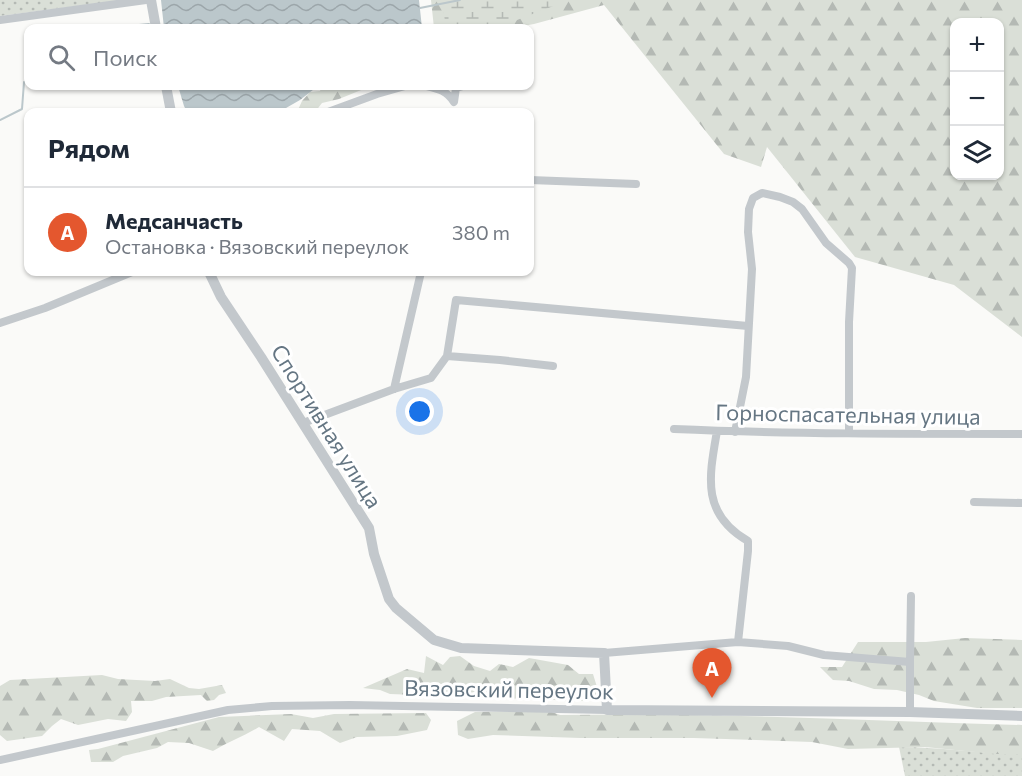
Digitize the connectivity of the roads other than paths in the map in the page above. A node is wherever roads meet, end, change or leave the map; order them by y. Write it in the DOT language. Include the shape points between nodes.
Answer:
graph roads {
  1 [pos="146,0"];
  2 [pos="151,0"];
  3 [pos="0,21"];
  4 [pos="155,24"];
  5 [pos="167,90"];
  6 [pos="391,90"];
  7 [pos="441,90"];
  8 [pos="456,90"];
  9 [pos="454,102"];
  10 [pos="170,108"];
  11 [pos="339,108"];
  12 [pos="453,108"];
  13 [pos="534,180"];
  14 [pos="636,184"];
  15 [pos="120,276"];
  16 [pos="211,276"];
  17 [pos="420,276"];
  18 [pos="0,323"];
  19 [pos="748,326"];
  20 [pos="447,356"];
  21 [pos="553,366"];
  22 [pos="394,389"];
  23 [pos="303,423"];
  24 [pos="674,429"];
  25 [pos="717,431"];
  26 [pos="735,432"];
  27 [pos="849,434"];
  28 [pos="1022,434"];
  29 [pos="974,502"];
  30 [pos="1022,503"];
  31 [pos="911,596"];
  32 [pos="738,642"];
  33 [pos="604,653"];
  34 [pos="910,662"];
  35 [pos="607,710"];
  36 [pos="910,712"];
  37 [pos="1022,716"];
  38 [pos="0,760"];
  1 -- 3 [label="street"];
  2 -- 4 [label="street"];
  5 -- 10 [label="street"];
  6 -- 11 [label="street"];
  7 -- 9 [label="street"];
  8 -- 9 [label="street"];
  9 -- 12 [label="street"];
  13 -- 14 [label="street"];
  15 -- 18 [label="street"];
  16 -- 23 [label="street, Спортивная улица"];
  17 -- 22 [label="street"];
  19 -- 20 [label="street" via="456,300"];
  19 -- 26 [label="street" via="746,377"];
  19 -- 27 [label="street" via="752,269 749,209 753,198 762,194 780,197 802,209 826,243 852,268"];
  20 -- 21 [label="street"];
  20 -- 22 [label="street" via="431,378"];
  22 -- 23 [label="street"];
  23 -- 33 [label="street, Спортивная улица" via="369,528 389,599 434,640 461,648"];
  24 -- 25 [label="street, Горноспасательная улица"];
  25 -- 26 [label="street, Горноспасательная улица"];
  25 -- 32 [label="street" via="710,485 714,504 723,521 748,541"];
  26 -- 27 [label="street, Горноспасательная улица"];
  27 -- 28 [label="street, Горноспасательная улица"];
  29 -- 30 [label="street"];
  31 -- 34 [label="street"];
  32 -- 33 [label="street"];
  32 -- 34 [label="street"];
  33 -- 35 [label="street"];
  34 -- 36 [label="street"];
  35 -- 36 [label="street, Вязовский переулок"];
  35 -- 38 [label="street, Вязовский переулок" via="261,707 228,710"];
  36 -- 37 [label="street, Вязовский переулок"];
}
